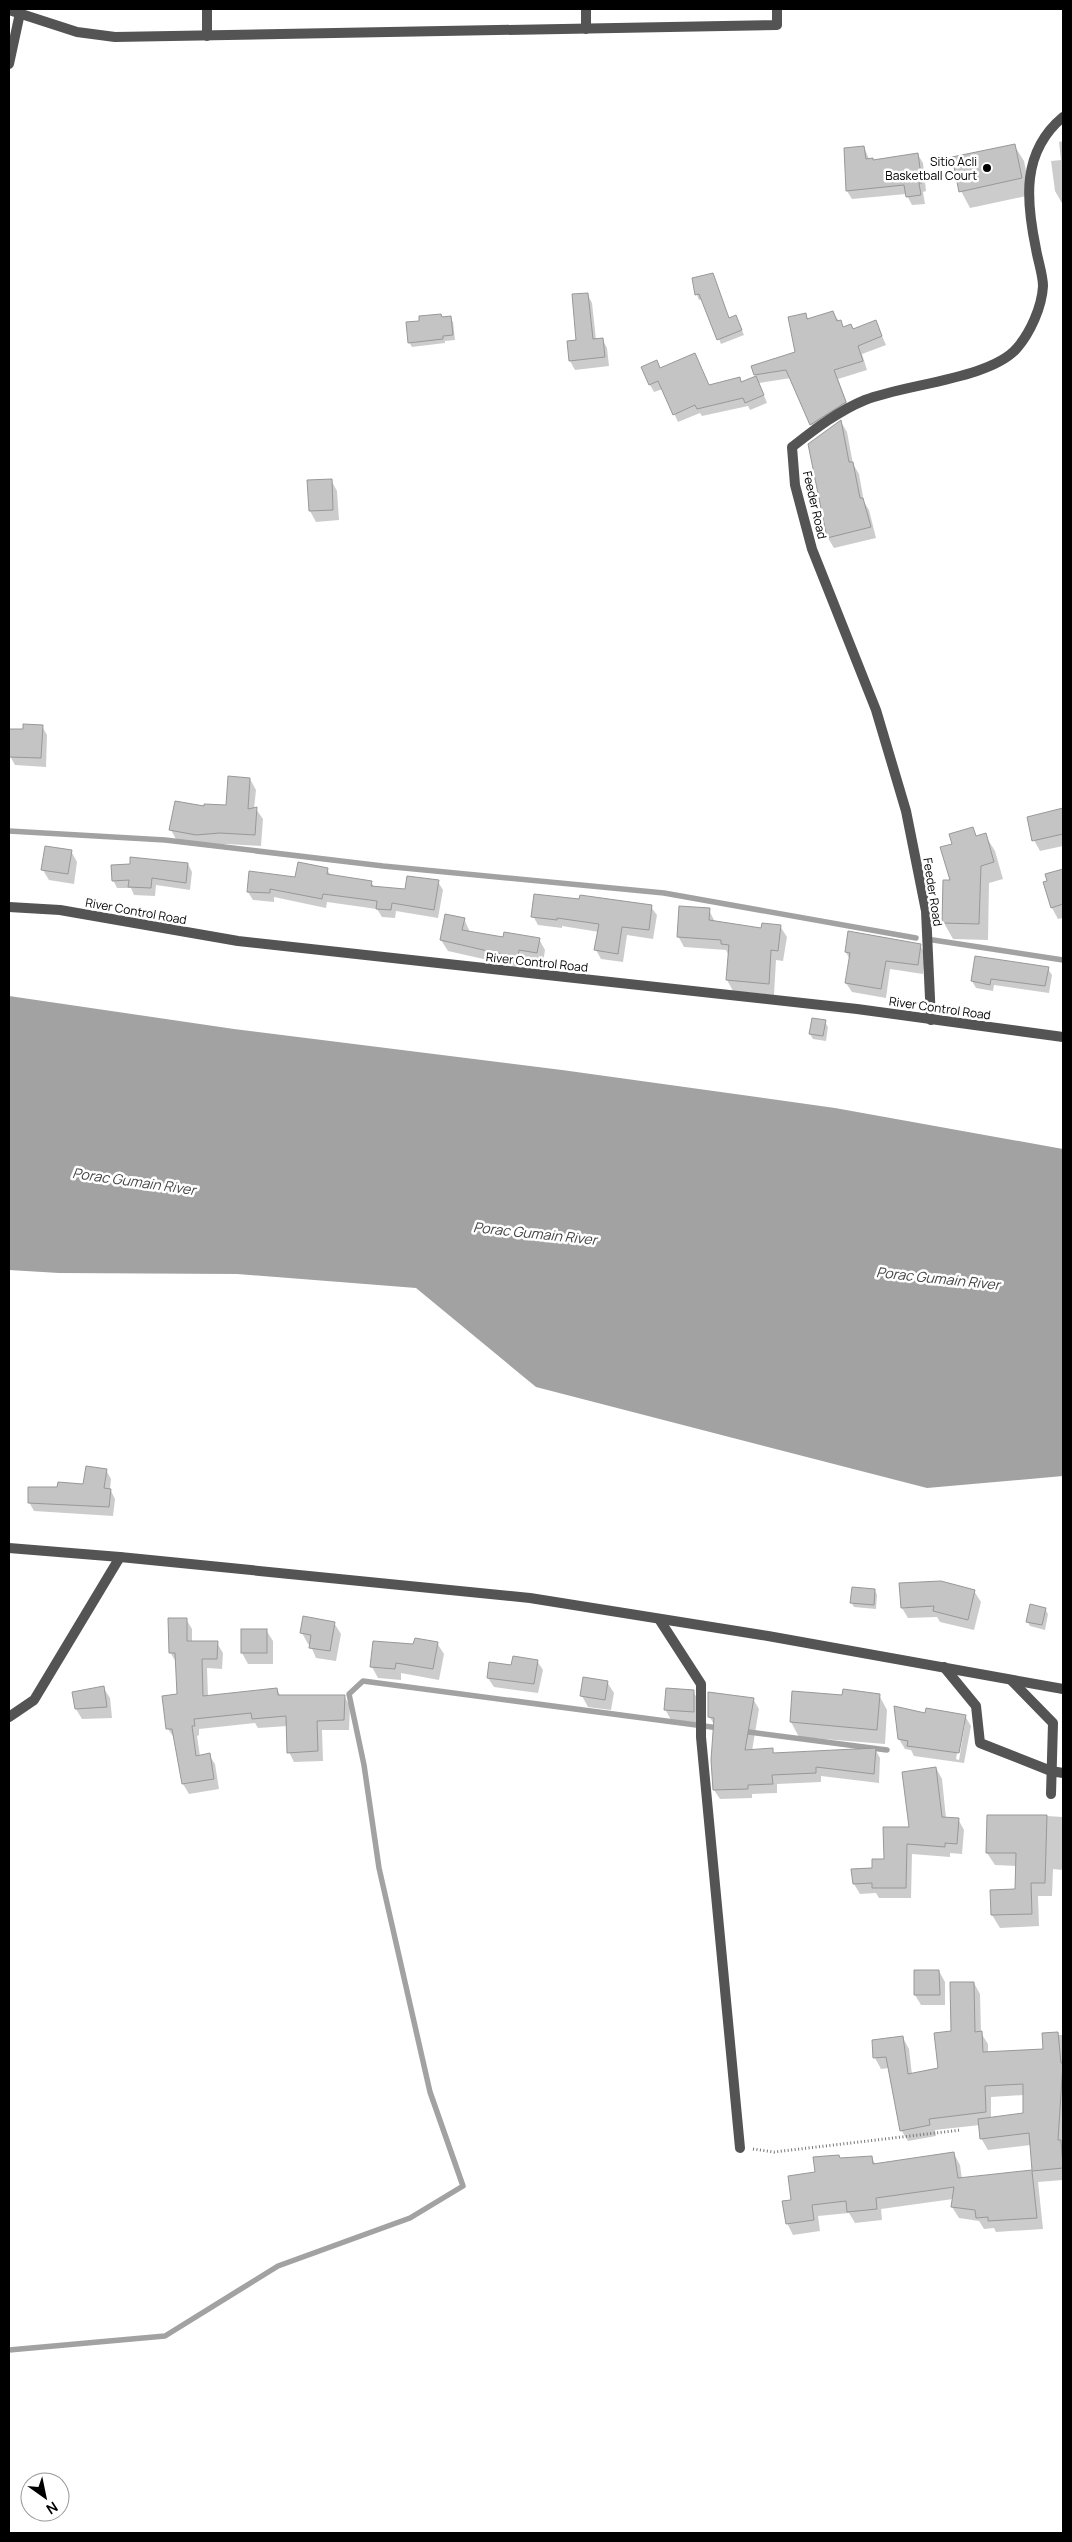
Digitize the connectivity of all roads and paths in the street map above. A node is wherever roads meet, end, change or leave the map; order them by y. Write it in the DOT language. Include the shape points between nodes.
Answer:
graph roads {
  1 [pos="207,9"];
  2 [pos="586,9"];
  3 [pos="777,9"];
  4 [pos="9,10"];
  5 [pos="20,13"];
  6 [pos="586,29"];
  7 [pos="208,36"];
  8 [pos="9,64"];
  9 [pos="1063,117"];
  10 [pos="9,907"];
  11 [pos="931,1020"];
  12 [pos="1063,1037"];
  13 [pos="9,1548"];
  14 [pos="120,1557"];
  15 [pos="660,1619"];
  16 [pos="944,1666"];
  17 [pos="1012,1681"];
  18 [pos="1063,1689"];
  19 [pos="9,1717"];
  20 [pos="1052,1772"];
  21 [pos="1063,1773"];
  22 [pos="1051,1794"];
  23 [pos="961,2130"];
  24 [pos="740,2148"];
  1 -- 7 [label="street"];
  2 -- 6 [label="street"];
  3 -- 6 [label="street" via="777,25"];
  4 -- 5 [label="street"];
  5 -- 7 [label="street" via="92,35 115,38"];
  5 -- 8 [label="street"];
  6 -- 7 [label="street"];
  9 -- 11 [label="street, Feeder Road" via="1038,145 1029,181 1030,220 1043,286 1034,320 1016,349 990,367 864,400 818,426 792,447 795,485 812,549 876,710 906,811 926,910"];
  10 -- 11 [label="street, River Control Road" via="60,910 238,941 857,1009"];
  11 -- 12 [label="street, River Control Road"];
  13 -- 14 [label="street"];
  14 -- 15 [label="street" via="530,1598"];
  14 -- 19 [label="street" via="34,1700"];
  15 -- 16 [label="street"];
  15 -- 24 [label="street" via="701,1684 701,1737"];
  16 -- 17 [label="street"];
  16 -- 20 [label="street" via="976,1706 980,1743"];
  17 -- 18 [label="street"];
  17 -- 20 [label="street" via="1053,1724"];
  20 -- 21 [label="street"];
  20 -- 22 [label="street"];
  23 -- 24 [label="path" via="774,2152"];
}
